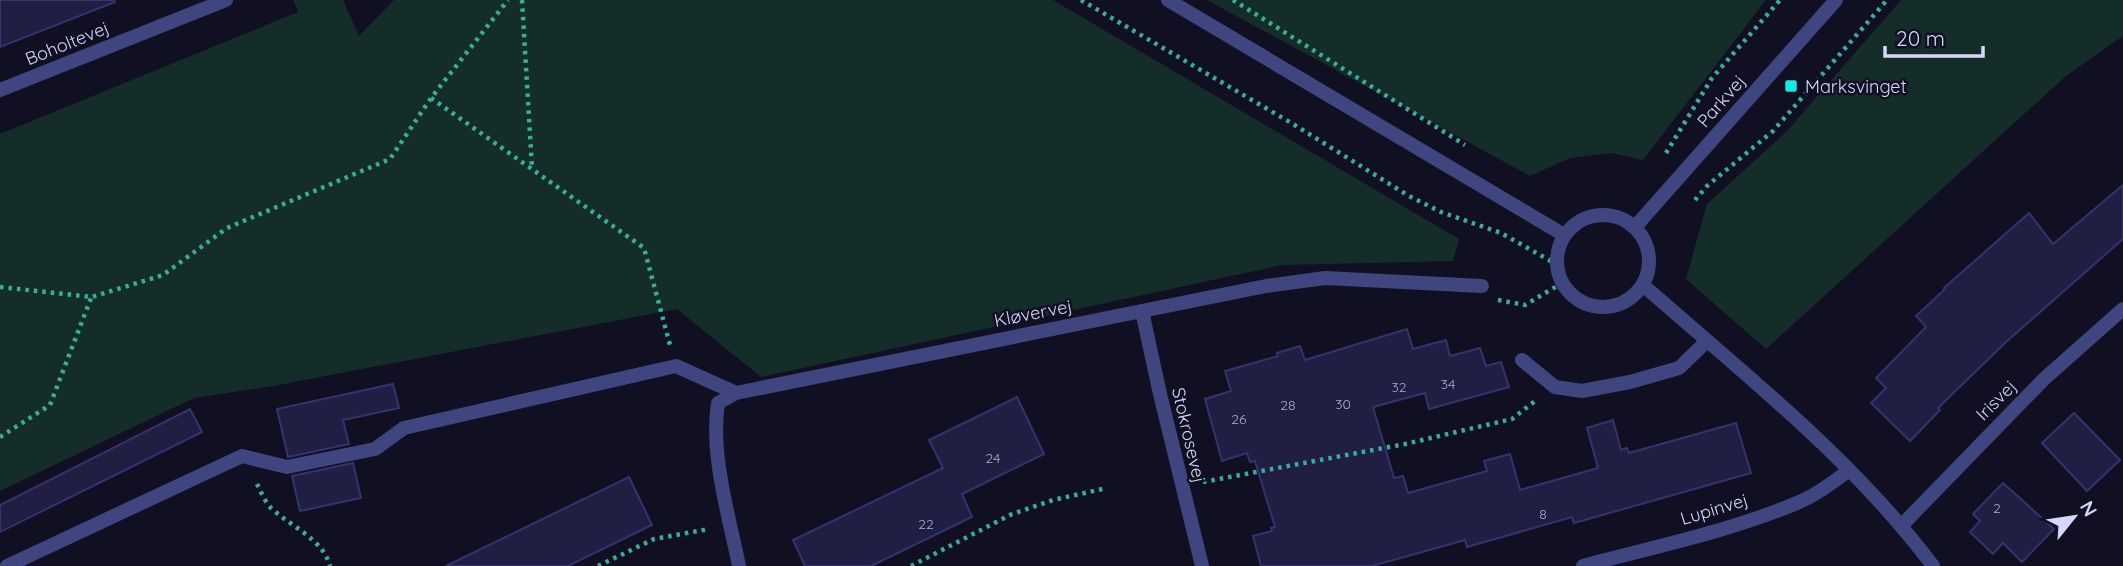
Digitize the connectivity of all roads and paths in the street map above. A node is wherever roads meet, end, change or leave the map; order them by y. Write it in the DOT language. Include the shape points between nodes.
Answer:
graph roads {
  1 [pos="226,0"];
  2 [pos="508,0"];
  3 [pos="522,0"];
  4 [pos="1081,0"];
  5 [pos="1168,0"];
  6 [pos="1233,0"];
  7 [pos="1780,0"];
  8 [pos="1836,0"];
  9 [pos="1887,0"];
  10 [pos="0,90"];
  11 [pos="431,98"];
  12 [pos="1468,147"];
  13 [pos="1661,161"];
  14 [pos="532,169"];
  15 [pos="1690,204"];
  16 [pos="1635,227"];
  17 [pos="1564,235"];
  18 [pos="1556,264"];
  19 [pos="1562,284"];
  20 [pos="1643,285"];
  21 [pos="1482,286"];
  22 [pos="0,287"];
  23 [pos="92,298"];
  24 [pos="2123,309"];
  25 [pos="1142,311"];
  26 [pos="1707,341"];
  27 [pos="1522,360"];
  28 [pos="676,366"];
  29 [pos="1555,387"];
  30 [pos="736,393"];
  31 [pos="0,437"];
  32 [pos="242,456"];
  33 [pos="1848,471"];
  34 [pos="1181,486"];
  35 [pos="1107,488"];
  36 [pos="730,524"];
  37 [pos="1902,525"];
  38 [pos="7,566"];
  39 [pos="330,566"];
  40 [pos="598,566"];
  41 [pos="739,566"];
  42 [pos="911,566"];
  43 [pos="1202,566"];
  44 [pos="1583,566"];
  45 [pos="1933,566"];
  1 -- 10 [label="street, Boholtevej"];
  2 -- 11 [label="path"];
  3 -- 14 [label="path"];
  4 -- 18 [label="path" via="1409,197 1501,233"];
  5 -- 17 [label="street"];
  6 -- 12 [label="path"];
  7 -- 13 [label="path" via="1712,78"];
  8 -- 16 [label="street, Parkvej"];
  9 -- 15 [label="path" via="1773,131"];
  11 -- 14 [label="path"];
  11 -- 23 [label="path" via="390,159 227,228 163,275"];
  14 -- 28 [label="path" via="644,248"];
  16 -- 17 [label="street" via="1624,219 1598,214 1573,225"];
  16 -- 20 [label="street" via="1650,261"];
  17 -- 18 [label="street"];
  18 -- 19 [label="street"];
  19 -- 20 [label="street" via="1582,303 1595,307 1622,304"];
  19 -- 21 [label="path" via="1525,305 1494,299"];
  20 -- 26 [label="street"];
  21 -- 25 [label="street, Kløvervej" via="1325,278"];
  22 -- 23 [label="path"];
  23 -- 31 [label="path" via="50,405"];
  24 -- 37 [label="street, Irisvej" via="2044,379"];
  25 -- 30 [label="street, Kløvervej"];
  25 -- 34 [label="street, Stokrosevej"];
  26 -- 29 [label="street" via="1679,368 1582,391"];
  26 -- 33 [label="street"];
  27 -- 29 [label="street"];
  28 -- 30 [label="street"];
  28 -- 32 [label="street" via="404,428 375,449 287,467"];
  29 -- 34 [label="path" via="1512,419"];
  30 -- 36 [label="street" via="719,403 715,422"];
  32 -- 38 [label="street"];
  32 -- 39 [label="path" via="269,506 304,533 327,556"];
  33 -- 37 [label="street"];
  33 -- 44 [label="street, Lupinvej" via="1797,503"];
  34 -- 43 [label="street, Stokrosevej"];
  35 -- 42 [label="path" via="1012,514"];
  36 -- 40 [label="path" via="654,539"];
  36 -- 41 [label="street"];
  37 -- 45 [label="street"];
}
